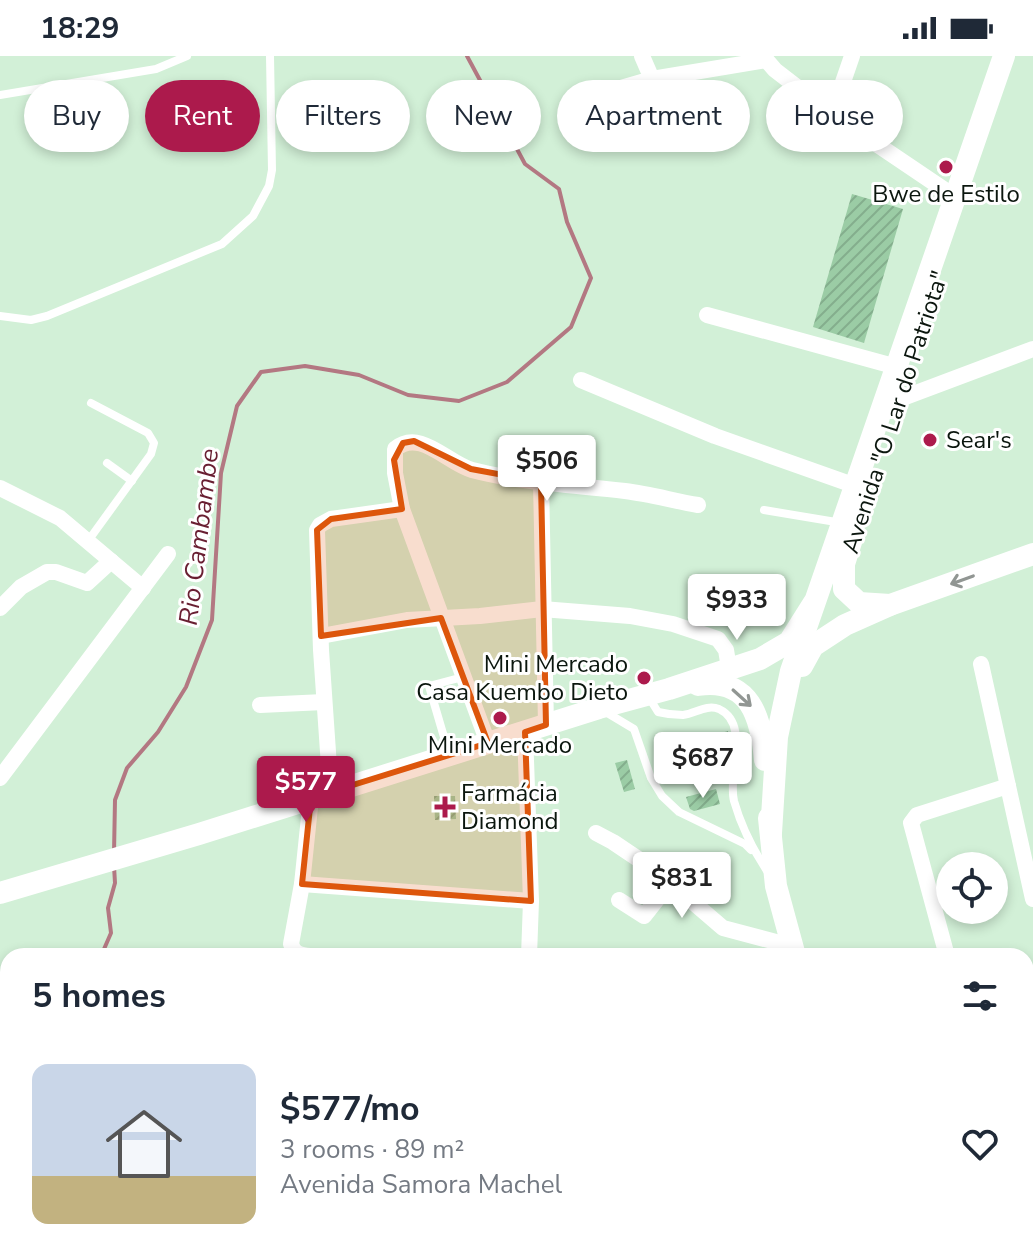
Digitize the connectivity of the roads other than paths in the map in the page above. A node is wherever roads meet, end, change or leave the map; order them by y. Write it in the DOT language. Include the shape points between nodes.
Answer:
graph roads {
  1 [pos="187,56"];
  2 [pos="270,56"];
  3 [pos="642,56"];
  4 [pos="852,56"];
  5 [pos="1004,56"];
  6 [pos="1015,56"];
  7 [pos="765,58"];
  8 [pos="652,79"];
  9 [pos="649,80"];
  10 [pos="791,80"];
  11 [pos="844,80"];
  12 [pos="0,95"];
  13 [pos="888,152"];
  14 [pos="955,197"];
  15 [pos="707,315"];
  16 [pos="0,316"];
  17 [pos="1033,349"];
  18 [pos="897,367"];
  19 [pos="581,380"];
  20 [pos="900,399"];
  21 [pos="91,403"];
  22 [pos="107,463"];
  23 [pos="132,481"];
  24 [pos="541,482"];
  25 [pos="856,486"];
  26 [pos="0,488"];
  27 [pos="698,505"];
  28 [pos="402,509"];
  29 [pos="764,510"];
  30 [pos="843,523"];
  31 [pos="88,542"];
  32 [pos="168,554"];
  33 [pos="1033,554"];
  34 [pos="111,561"];
  35 [pos="143,588"];
  36 [pos="813,604"];
  37 [pos="890,605"];
  38 [pos="0,608"];
  39 [pos="542,609"];
  40 [pos="441,618"];
  41 [pos="321,636"];
  42 [pos="981,664"];
  43 [pos="729,668"];
  44 [pos="463,677"];
  45 [pos="658,692"];
  46 [pos="324,702"];
  47 [pos="260,705"];
  48 [pos="599,708"];
  49 [pos="535,728"];
  50 [pos="777,737"];
  51 [pos="488,743"];
  52 [pos="449,755"];
  53 [pos="0,778"];
  54 [pos="330,781"];
  55 [pos="1008,786"];
  56 [pos="311,798"];
  57 [pos="596,833"];
  58 [pos="771,833"];
  59 [pos="756,855"];
  60 [pos="670,883"];
  61 [pos="302,884"];
  62 [pos="776,886"];
  63 [pos="0,893"];
  64 [pos="1033,899"];
  65 [pos="619,900"];
  66 [pos="531,901"];
  67 [pos="294,948"];
  68 [pos="529,948"];
  69 [pos="784,948"];
  70 [pos="792,948"];
  71 [pos="945,948"];
  1 -- 12 [label="lane" via="156,69"];
  2 -- 16 [label="lane" via="272,170 253,216 222,244 47,316"];
  3 -- 8 [label="street"];
  4 -- 11 [label="street"];
  5 -- 14 [label="main road, Avenida \"O Lar do Patriota\""];
  6 -- 20 [label="main road, Avenida \"O Lar do Patriota\""];
  7 -- 8 [label="street"];
  7 -- 10 [label="street"];
  8 -- 9 [label="street"];
  13 -- 14 [label="street"];
  14 -- 18 [label="main road, Avenida \"O Lar do Patriota\""];
  15 -- 18 [label="street"];
  17 -- 20 [label="street"];
  18 -- 25 [label="main road, Avenida \"O Lar do Patriota\""];
  19 -- 25 [label="street" via="715,436"];
  20 -- 37 [label="main road, Avenida \"O Lar do Patriota\"" via="842,572 844,589 853,600"];
  21 -- 23 [label="lane" via="153,437 154,448"];
  22 -- 23 [label="lane"];
  23 -- 31 [label="lane"];
  24 -- 27 [label="street"];
  24 -- 28 [label="street" via="471,469 414,441 403,443 395,449 394,460"];
  24 -- 39 [label="street"];
  25 -- 30 [label="main road, Avenida \"O Lar do Patriota\""];
  26 -- 31 [label="street" via="60,518"];
  28 -- 40 [label="street"];
  28 -- 41 [label="street" via="320,525"];
  29 -- 30 [label="lane"];
  30 -- 36 [label="main road, Avenida \"O Lar do Patriota\""];
  31 -- 34 [label="street"];
  32 -- 35 [label="street"];
  33 -- 37 [label="main road, one-way"];
  34 -- 35 [label="street"];
  34 -- 38 [label="street" via="87,583 56,572 35,577"];
  35 -- 53 [label="street"];
  36 -- 43 [label="main road" via="789,642 772,654"];
  36 -- 50 [label="main road, Avenida \"O Lar do Patriota\""];
  37 -- 50 [label="main road, Avenida \"O Lar do Patriota\"" via="813,646"];
  39 -- 40 [label="street"];
  39 -- 43 [label="street" via="673,624 718,639"];
  39 -- 49 [label="street"];
  40 -- 41 [label="street"];
  40 -- 44 [label="street"];
  41 -- 46 [label="street"];
  42 -- 55 [label="street"];
  43 -- 45 [label="main road"];
  44 -- 51 [label="street"];
  44 -- 52 [label="lane" via="429,686"];
  45 -- 48 [label="main road"];
  45 -- 58 [label="main road, Avenida \"O Lar do Patriota\", one-way" via="720,684 740,694 754,710 762,731"];
  45 -- 59 [label="lane" via="653,707 658,712 686,715 706,707 731,719 738,741 734,801"];
  46 -- 47 [label="street"];
  46 -- 54 [label="street"];
  48 -- 49 [label="main road"];
  48 -- 59 [label="lane" via="634,729 651,778 679,812 745,844"];
  49 -- 51 [label="main road"];
  49 -- 66 [label="street"];
  50 -- 58 [label="main road, Avenida \"O Lar do Patriota\""];
  51 -- 52 [label="main road"];
  52 -- 56 [label="main road"];
  55 -- 64 [label="street"];
  55 -- 71 [label="street" via="917,815 911,823"];
  56 -- 61 [label="street"];
  56 -- 63 [label="main road"];
  57 -- 60 [label="street"];
  58 -- 62 [label="main road, Avenida \"O Lar do Patriota\""];
  59 -- 62 [label="lane"];
  60 -- 65 [label="street" via="644,916"];
  60 -- 69 [label="street" via="723,928"];
  61 -- 66 [label="street"];
  61 -- 67 [label="street"];
  62 -- 70 [label="main road, Avenida \"O Lar do Patriota\""];
  66 -- 68 [label="street"];
}
